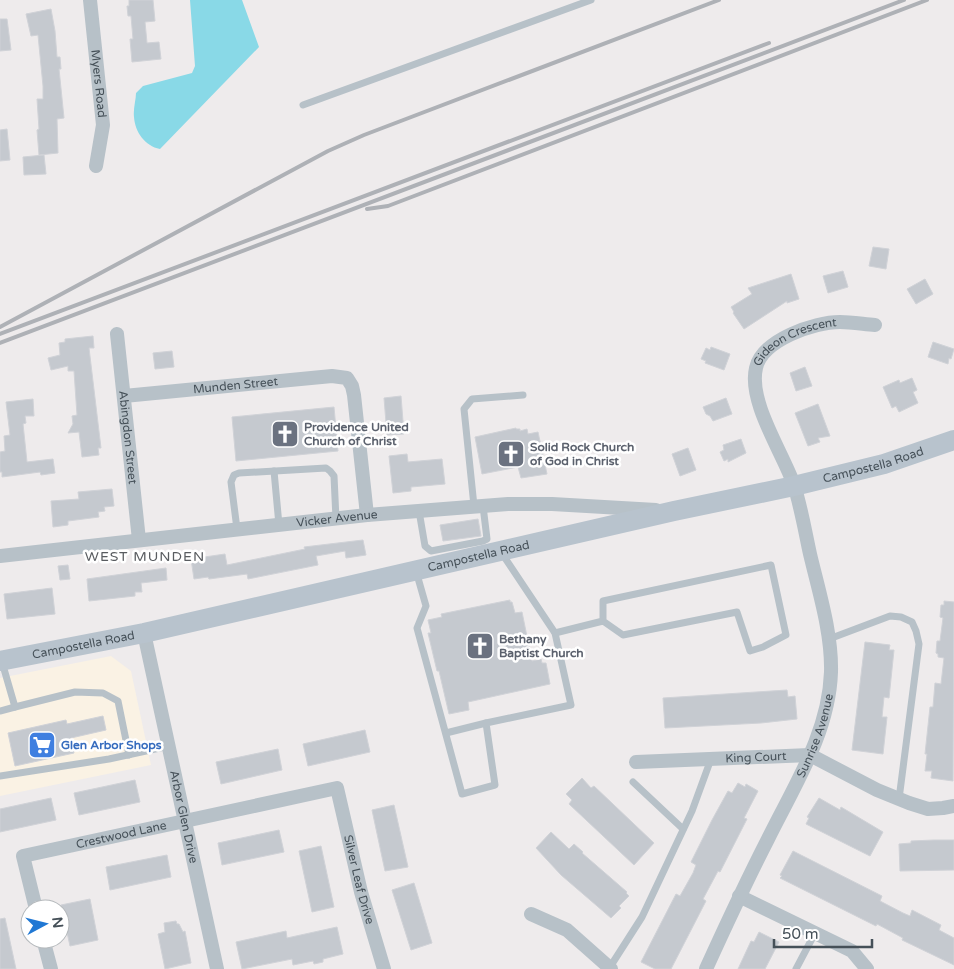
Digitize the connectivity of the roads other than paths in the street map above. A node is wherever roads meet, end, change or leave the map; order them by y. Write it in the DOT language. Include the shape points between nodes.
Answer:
graph roads {
  1 [pos="90,0"];
  2 [pos="591,0"];
  3 [pos="303,105"];
  4 [pos="96,166"];
  5 [pos="875,325"];
  6 [pos="118,334"];
  7 [pos="523,395"];
  8 [pos="124,396"];
  9 [pos="954,440"];
  10 [pos="274,471"];
  11 [pos="794,486"];
  12 [pos="479,506"];
  13 [pos="419,511"];
  14 [pos="674,511"];
  15 [pos="367,515"];
  16 [pos="336,518"];
  17 [pos="279,525"];
  18 [pos="237,529"];
  19 [pos="139,540"];
  20 [pos="501,551"];
  21 [pos="0,556"];
  22 [pos="416,571"];
  23 [pos="603,621"];
  24 [pos="144,633"];
  25 [pos="555,633"];
  26 [pos="829,639"];
  27 [pos="1,660"];
  28 [pos="15,707"];
  29 [pos="0,711"];
  30 [pos="486,723"];
  31 [pos="446,733"];
  32 [pos="168,746"];
  33 [pos="130,755"];
  34 [pos="810,756"];
  35 [pos="711,759"];
  36 [pos="636,762"];
  37 [pos="0,776"];
  38 [pos="633,782"];
  39 [pos="337,788"];
  40 [pos="899,799"];
  41 [pos="954,806"];
  42 [pos="185,821"];
  43 [pos="684,829"];
  44 [pos="739,896"];
  45 [pos="34,899"];
  46 [pos="531,914"];
  47 [pos="815,933"];
  48 [pos="46,949"];
  49 [pos="610,968"];
  50 [pos="51,969"];
  51 [pos="217,969"];
  52 [pos="384,969"];
  53 [pos="706,969"];
  54 [pos="796,969"];
  55 [pos="867,969"];
  1 -- 4 [label="street, Myers Road" via="104,125"];
  2 -- 3 [label="lane"];
  5 -- 11 [label="street, Gideon Crescent" via="838,322 815,326 775,342 763,352 756,367 754,384"];
  6 -- 8 [label="street, Abingdon Street"];
  7 -- 12 [label="lane" via="472,399 464,409"];
  8 -- 15 [label="street, Munden Street" via="332,376 347,378 354,395"];
  8 -- 19 [label="street, Abingdon Street"];
  9 -- 11 [label="main road, Campostella Road" via="884,464"];
  10 -- 16 [label="lane" via="326,468 330,471 334,476"];
  10 -- 17 [label="lane"];
  10 -- 18 [label="lane" via="234,476 231,482"];
  11 -- 14 [label="main road, Campostella Road"];
  11 -- 26 [label="street, Sunrise Avenue"];
  12 -- 13 [label="street, Vicker Avenue"];
  12 -- 13 [label="lane" via="487,539 431,551 425,546"];
  12 -- 14 [label="street, Vicker Avenue" via="552,504"];
  13 -- 15 [label="street, Vicker Avenue"];
  14 -- 20 [label="main road, Campostella Road"];
  15 -- 16 [label="street, Vicker Avenue"];
  16 -- 17 [label="street, Vicker Avenue"];
  17 -- 18 [label="street, Vicker Avenue"];
  18 -- 19 [label="street, Vicker Avenue"];
  19 -- 21 [label="street, Vicker Avenue"];
  20 -- 22 [label="main road, Campostella Road"];
  20 -- 25 [label="lane"];
  22 -- 24 [label="main road, Campostella Road"];
  22 -- 31 [label="lane" via="426,606 417,628"];
  23 -- 23 [label="lane" via="603,601 771,565 786,636 750,650 737,612 623,635"];
  23 -- 25 [label="lane"];
  24 -- 27 [label="main road, Campostella Road"];
  24 -- 32 [label="street, Arbor Glen Drive"];
  25 -- 30 [label="lane" via="571,705"];
  26 -- 34 [label="street, Sunrise Avenue" via="831,672 826,712"];
  26 -- 40 [label="lane" via="890,616 912,622 916,631 919,644"];
  27 -- 28 [label="lane"];
  28 -- 29 [label="lane"];
  28 -- 33 [label="lane" via="75,692 103,693 118,701"];
  30 -- 31 [label="lane"];
  30 -- 31 [label="lane" via="495,785 462,794"];
  32 -- 33 [label="lane"];
  32 -- 42 [label="street, Arbor Glen Drive"];
  33 -- 37 [label="lane"];
  34 -- 35 [label="street, King Court"];
  34 -- 40 [label="street, King Court"];
  34 -- 44 [label="street, Sunrise Avenue"];
  35 -- 36 [label="street, King Court"];
  35 -- 43 [label="lane"];
  38 -- 43 [label="lane"];
  39 -- 42 [label="street, Crestwood Lane"];
  39 -- 52 [label="street, Silver Leaf Drive" via="361,892"];
  40 -- 41 [label="street, King Court" via="928,809"];
  42 -- 45 [label="street, Crestwood Lane" via="23,856"];
  42 -- 51 [label="street, Arbor Glen Drive"];
  43 -- 49 [label="lane" via="642,917"];
  44 -- 47 [label="street"];
  44 -- 53 [label="street, Sunrise Avenue"];
  46 -- 49 [label="street" via="567,930"];
  47 -- 54 [label="lane"];
  47 -- 55 [label="street" via="852,951"];
  48 -- 50 [label="street"];
}
